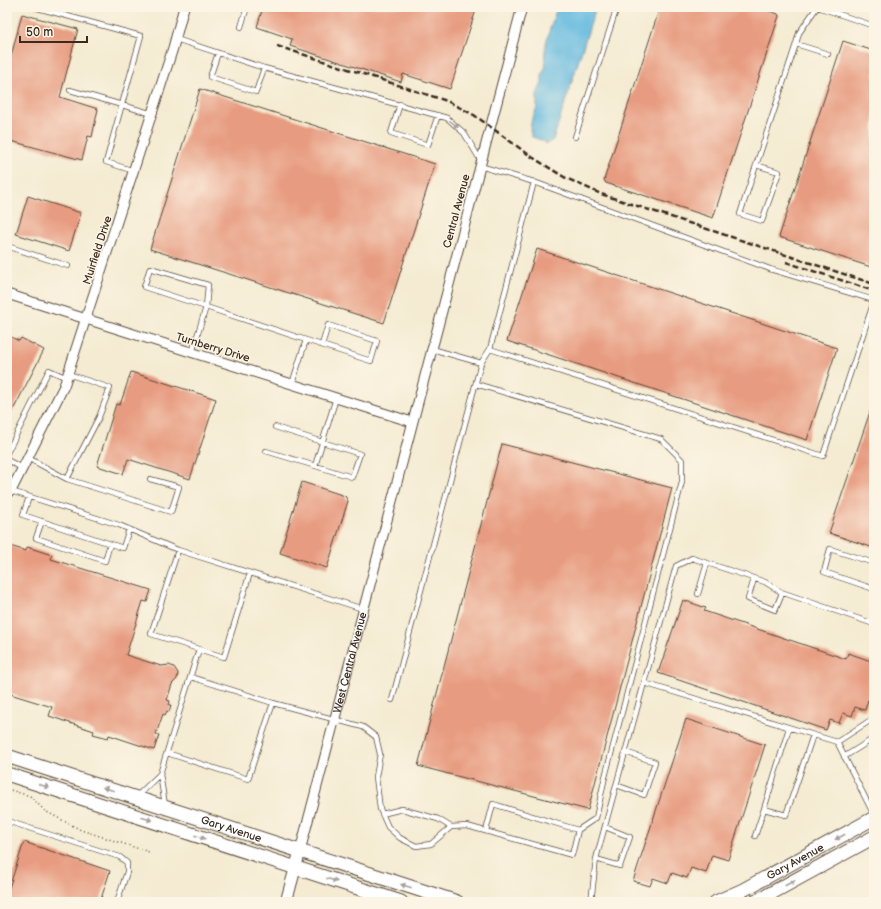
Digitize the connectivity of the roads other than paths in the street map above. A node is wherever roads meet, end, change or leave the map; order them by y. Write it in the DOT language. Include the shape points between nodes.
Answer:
graph roads {
  1 [pos="34,7"];
  2 [pos="184,7"];
  3 [pos="247,7"];
  4 [pos="522,7"];
  5 [pos="617,7"];
  6 [pos="817,7"];
  7 [pos="874,26"];
  8 [pos="241,27"];
  9 [pos="176,39"];
  10 [pos="796,44"];
  11 [pos="218,53"];
  12 [pos="828,54"];
  13 [pos="264,68"];
  14 [pos="70,90"];
  15 [pos="400,104"];
  16 [pos="123,105"];
  17 [pos="152,114"];
  18 [pos="438,115"];
  19 [pos="576,137"];
  20 [pos="481,164"];
  21 [pos="756,165"];
  22 [pos="134,171"];
  23 [pos="534,182"];
  24 [pos="7,246"];
  25 [pos="68,266"];
  26 [pos="7,294"];
  27 [pos="874,300"];
  28 [pos="206,307"];
  29 [pos="87,320"];
  30 [pos="306,340"];
  31 [pos="322,345"];
  32 [pos="432,349"];
  33 [pos="490,349"];
  34 [pos="192,353"];
  35 [pos="481,363"];
  36 [pos="68,376"];
  37 [pos="292,384"];
  38 [pos="476,384"];
  39 [pos="336,398"];
  40 [pos="412,422"];
  41 [pos="275,427"];
  42 [pos="323,442"];
  43 [pos="266,450"];
  44 [pos="7,453"];
  45 [pos="28,458"];
  46 [pos="7,460"];
  47 [pos="315,466"];
  48 [pos="22,468"];
  49 [pos="67,479"];
  50 [pos="150,479"];
  51 [pos="9,490"];
  52 [pos="29,497"];
  53 [pos="42,521"];
  54 [pos="129,529"];
  55 [pos="110,544"];
  56 [pos="178,550"];
  57 [pos="707,563"];
  58 [pos="874,563"];
  59 [pos="250,573"];
  60 [pos="754,579"];
  61 [pos="874,589"];
  62 [pos="782,593"];
  63 [pos="698,594"];
  64 [pos="363,609"];
  65 [pos="874,624"];
  66 [pos="199,649"];
  67 [pos="191,677"];
  68 [pos="644,683"];
  69 [pos="392,700"];
  70 [pos="272,703"];
  71 [pos="874,718"];
  72 [pos="334,719"];
  73 [pos="789,728"];
  74 [pos="813,735"];
  75 [pos="874,738"];
  76 [pos="837,742"];
  77 [pos="625,752"];
  78 [pos="167,753"];
  79 [pos="7,757"];
  80 [pos="844,757"];
  81 [pos="7,774"];
  82 [pos="160,774"];
  83 [pos="616,785"];
  84 [pos="135,798"];
  85 [pos="166,808"];
  86 [pos="764,809"];
  87 [pos="382,814"];
  88 [pos="874,815"];
  89 [pos="874,818"];
  90 [pos="7,821"];
  91 [pos="451,827"];
  92 [pos="605,827"];
  93 [pos="578,830"];
  94 [pos="486,831"];
  95 [pos="755,836"];
  96 [pos="874,837"];
  97 [pos="300,851"];
  98 [pos="596,859"];
  99 [pos="295,868"];
  100 [pos="117,902"];
  101 [pos="286,902"];
  102 [pos="401,902"];
  103 [pos="457,902"];
  104 [pos="590,902"];
  105 [pos="716,902"];
  106 [pos="755,902"];
  1 -- 16 [label="lane" via="141,36"];
  2 -- 9 [label="street, Muirfield Drive"];
  3 -- 8 [label="lane"];
  4 -- 20 [label="street, Central Avenue"];
  5 -- 19 [label="lane"];
  6 -- 7 [label="lane"];
  6 -- 10 [label="lane" via="799,33"];
  9 -- 11 [label="lane"];
  9 -- 17 [label="street, Muirfield Drive"];
  10 -- 12 [label="lane"];
  10 -- 21 [label="lane"];
  11 -- 13 [label="lane"];
  11 -- 13 [label="lane" via="210,77 256,92"];
  13 -- 15 [label="lane"];
  14 -- 16 [label="lane"];
  15 -- 18 [label="lane"];
  15 -- 18 [label="lane" via="391,132 428,145"];
  16 -- 17 [label="lane"];
  16 -- 22 [label="lane" via="106,162"];
  17 -- 22 [label="street, Muirfield Drive"];
  18 -- 20 [label="lane, one-way" via="457,125"];
  20 -- 23 [label="lane"];
  20 -- 32 [label="street, Central Avenue"];
  21 -- 21 [label="lane" via="740,214 762,221 779,172"];
  22 -- 29 [label="street, Muirfield Drive"];
  23 -- 27 [label="lane" via="770,269"];
  23 -- 33 [label="lane"];
  24 -- 25 [label="lane"];
  26 -- 29 [label="street, Turnberry Drive"];
  27 -- 33 [label="lane" via="823,456"];
  28 -- 28 [label="lane" via="144,288 150,268 208,285"];
  28 -- 30 [label="lane"];
  28 -- 34 [label="lane"];
  29 -- 34 [label="street, Turnberry Drive"];
  29 -- 36 [label="street, Muirfield Drive"];
  30 -- 31 [label="lane"];
  30 -- 37 [label="lane"];
  31 -- 31 [label="lane" via="371,361 378,341 328,325"];
  32 -- 35 [label="lane"];
  32 -- 40 [label="street, Central Avenue"];
  33 -- 35 [label="lane"];
  34 -- 37 [label="street, Turnberry Drive"];
  35 -- 38 [label="lane"];
  36 -- 44 [label="lane" via="49,370"];
  36 -- 45 [label="street, Muirfield Drive"];
  36 -- 49 [label="lane" via="110,388 99,417"];
  37 -- 39 [label="street, Turnberry Drive"];
  38 -- 69 [label="lane"];
  38 -- 93 [label="lane" via="661,439 682,460 682,482 596,818"];
  39 -- 40 [label="street, Turnberry Drive"];
  39 -- 42 [label="lane"];
  40 -- 64 [label="street, West Central Avenue"];
  41 -- 42 [label="lane"];
  42 -- 47 [label="lane"];
  42 -- 47 [label="lane" via="360,454 352,477"];
  43 -- 47 [label="lane"];
  45 -- 48 [label="street, Muirfield Drive"];
  45 -- 49 [label="lane"];
  46 -- 48 [label="lane"];
  48 -- 51 [label="street, Muirfield Drive"];
  49 -- 50 [label="lane" via="171,512 179,487"];
  51 -- 52 [label="lane"];
  52 -- 53 [label="lane" via="23,515"];
  52 -- 54 [label="lane"];
  53 -- 55 [label="lane"];
  53 -- 55 [label="lane" via="36,538 104,561"];
  54 -- 55 [label="lane" via="123,548"];
  54 -- 56 [label="lane"];
  56 -- 59 [label="lane"];
  56 -- 66 [label="lane" via="151,634"];
  57 -- 60 [label="lane"];
  57 -- 63 [label="lane"];
  57 -- 68 [label="lane" via="692,558 676,566"];
  58 -- 61 [label="lane" via="830,549 824,572"];
  59 -- 64 [label="lane"];
  59 -- 66 [label="lane" via="224,657"];
  60 -- 62 [label="lane" via="765,582"];
  60 -- 62 [label="lane" via="748,599 775,610"];
  62 -- 65 [label="lane"];
  64 -- 72 [label="street, West Central Avenue"];
  66 -- 67 [label="lane"];
  67 -- 70 [label="lane"];
  67 -- 78 [label="lane"];
  68 -- 73 [label="lane"];
  68 -- 77 [label="lane"];
  70 -- 72 [label="lane"];
  70 -- 78 [label="lane" via="248,779"];
  71 -- 76 [label="lane"];
  72 -- 87 [label="lane" via="363,727 376,737 380,754 376,777"];
  72 -- 97 [label="street, West Central Avenue"];
  73 -- 74 [label="lane"];
  73 -- 86 [label="lane"];
  74 -- 76 [label="lane"];
  74 -- 86 [label="lane" via="786,815"];
  75 -- 80 [label="lane"];
  76 -- 80 [label="lane"];
  77 -- 83 [label="lane"];
  77 -- 83 [label="lane" via="655,762 644,795"];
  78 -- 82 [label="lane"];
  84 -- 79 [label="main road, Gary Avenue, one-way"];
  80 -- 88 [label="lane"];
  81 -- 99 [label="main road, Gary Avenue, one-way"];
  82 -- 84 [label="lane"];
  82 -- 85 [label="lane"];
  83 -- 92 [label="lane"];
  84 -- 85 [label="main road, Gary Avenue"];
  85 -- 97 [label="main road, Gary Avenue"];
  86 -- 95 [label="lane"];
  87 -- 91 [label="lane" via="402,808 438,819"];
  87 -- 91 [label="lane" via="388,827 400,838 416,846 431,844"];
  89 -- 105 [label="main road, Gary Avenue, one-way"];
  90 -- 100 [label="lane" via="120,857 127,863 127,872"];
  91 -- 94 [label="lane" via="467,826"];
  92 -- 98 [label="lane"];
  92 -- 98 [label="lane" via="630,837 620,866"];
  93 -- 94 [label="lane" via="572,855"];
  93 -- 94 [label="lane" via="493,804"];
  106 -- 96 [label="main road, Gary Avenue, one-way"];
  97 -- 99 [label="street, West Central Avenue"];
  103 -- 97 [label="main road, Gary Avenue, one-way"];
  98 -- 104 [label="lane"];
  99 -- 101 [label="street, West Central Avenue"];
  99 -- 102 [label="main road, Gary Avenue, one-way"];
}
